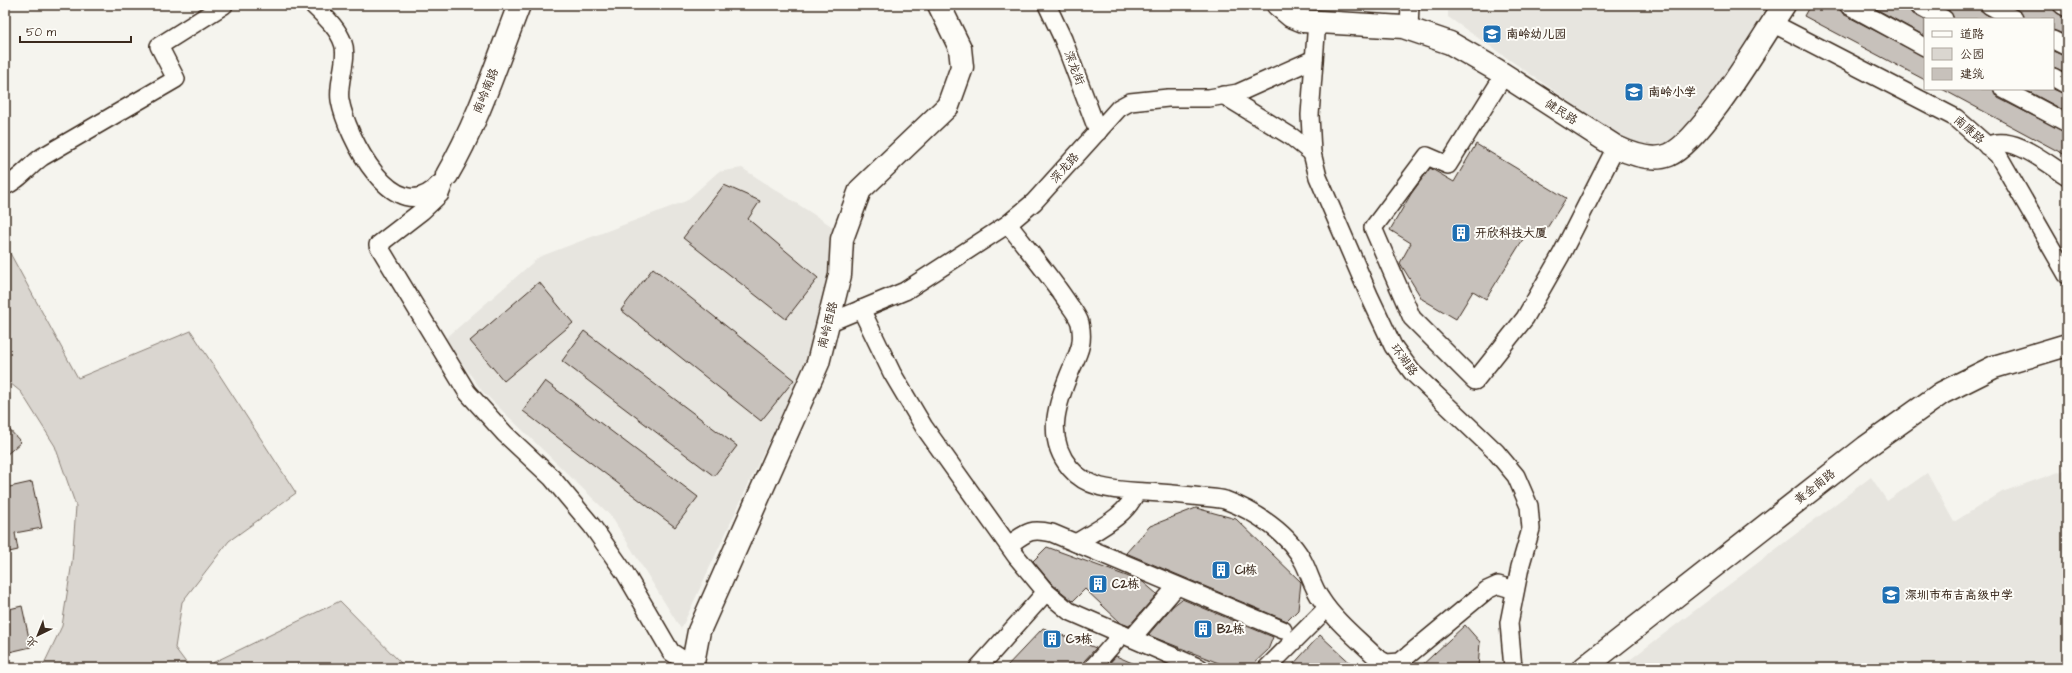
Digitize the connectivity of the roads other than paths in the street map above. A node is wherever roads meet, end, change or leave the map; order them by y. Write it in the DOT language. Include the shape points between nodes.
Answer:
graph roads {
  1 [pos="224,5"];
  2 [pos="313,5"];
  3 [pos="519,5"];
  4 [pos="939,5"];
  5 [pos="1047,5"];
  6 [pos="1278,5"];
  7 [pos="1410,5"];
  8 [pos="1784,5"];
  9 [pos="1848,5"];
  10 [pos="1918,5"];
  11 [pos="1988,5"];
  12 [pos="2062,5"];
  13 [pos="2067,8"];
  14 [pos="1942,18"];
  15 [pos="2012,18"];
  16 [pos="1317,21"];
  17 [pos="1772,23"];
  18 [pos="1409,29"];
  19 [pos="2054,40"];
  20 [pos="1924,46"];
  21 [pos="2067,47"];
  22 [pos="1314,59"];
  23 [pos="1504,75"];
  24 [pos="2054,78"];
  25 [pos="2067,85"];
  26 [pos="2005,90"];
  27 [pos="1223,95"];
  28 [pos="2067,123"];
  29 [pos="1098,132"];
  30 [pos="1987,146"];
  31 [pos="1616,148"];
  32 [pos="1312,153"];
  33 [pos="447,175"];
  34 [pos="2064,175"];
  35 [pos="5,186"];
  36 [pos="1008,224"];
  37 [pos="2067,275"];
  38 [pos="861,309"];
  39 [pos="828,323"];
  40 [pos="2067,344"];
  41 [pos="1136,492"];
  42 [pos="1076,543"];
  43 [pos="1009,545"];
  44 [pos="1177,586"];
  45 [pos="1515,590"];
  46 [pos="1046,592"];
  47 [pos="1328,608"];
  48 [pos="1282,630"];
  49 [pos="1127,636"];
  50 [pos="692,666"];
  51 [pos="1393,666"];
  52 [pos="978,668"];
  53 [pos="1092,668"];
  54 [pos="1200,668"];
  55 [pos="1268,668"];
  56 [pos="1513,668"];
  57 [pos="1584,668"];
  1 -- 35 [label="street" via="159,46 176,80 42,157 28,167 16,182"];
  2 -- 33 [label="street" via="333,26 344,44 344,62 339,82 340,100 349,128 365,161 386,186 401,196 421,196 435,189"];
  3 -- 33 [label="street, 南岭南路" via="487,91"];
  4 -- 39 [label="street, 南岭西路" via="960,48 962,68 948,106 860,190 842,239 840,275"];
  5 -- 29 [label="street, 深龙街" via="1063,39"];
  6 -- 16 [label="street, 健民路" via="1304,21"];
  7 -- 18 [label="street"];
  8 -- 17 [label="street, 健民路"];
  9 -- 20 [label="street"];
  10 -- 14 [label="street"];
  11 -- 15 [label="street"];
  12 -- 13 [label="street"];
  16 -- 18 [label="street, 健民路"];
  16 -- 22 [label="street, 环湖路"];
  17 -- 30 [label="street, 南康路" via="1956,118"];
  17 -- 31 [label="street, 健民路" via="1725,94 1681,149 1668,156 1649,158"];
  18 -- 23 [label="street, 健民路" via="1450,43"];
  19 -- 21 [label="street"];
  22 -- 27 [label="street, 深龙路" via="1238,93"];
  22 -- 32 [label="street, 环湖路" via="1310,115"];
  23 -- 31 [label="street, 健民路"];
  23 -- 31 [label="street" via="1448,165 1427,156 1373,228 1412,318 1475,381 1525,318 1561,255"];
  24 -- 25 [label="street"];
  26 -- 28 [label="street"];
  27 -- 29 [label="street, 深龙路" via="1130,102 1119,108"];
  27 -- 32 [label="street" via="1292,136"];
  29 -- 36 [label="street, 深龙路" via="1034,202"];
  30 -- 34 [label="street" via="1994,142 2014,144"];
  30 -- 37 [label="street, 南康路" via="1998,155"];
  32 -- 45 [label="street, 环湖路" via="1318,177 1393,346 1412,372 1496,452 1516,476 1529,506 1531,530"];
  33 -- 50 [label="street" via="440,194 378,245 467,392 505,434 552,478 592,526 625,573 671,652"];
  36 -- 38 [label="street, 深龙路" via="905,291"];
  36 -- 41 [label="street" via="1059,290 1079,321 1082,342 1079,355 1068,376 1055,419 1055,437 1062,455 1070,468 1091,484 1117,491"];
  38 -- 39 [label="street, 深龙路"];
  38 -- 43 [label="street" via="892,373 924,427"];
  39 -- 50 [label="street, 南岭西路" via="818,363 698,631"];
  40 -- 57 [label="street, 黄金南路" via="1994,368 1942,393 1866,447"];
  41 -- 42 [label="street" via="1132,502 1123,511"];
  41 -- 47 [label="street" via="1223,500 1251,511 1270,524 1292,546 1304,562 1311,582"];
  42 -- 43 [label="street" via="1037,530 1026,533"];
  42 -- 44 [label="street"];
  43 -- 46 [label="street"];
  44 -- 48 [label="street"];
  44 -- 49 [label="street"];
  45 -- 51 [label="street" via="1498,585 1488,590"];
  45 -- 56 [label="street, 环湖路" via="1509,624"];
  46 -- 49 [label="street" via="1069,611"];
  46 -- 52 [label="street"];
  47 -- 51 [label="street" via="1380,661"];
  47 -- 55 [label="street"];
  49 -- 53 [label="street"];
  49 -- 54 [label="street"];
}
